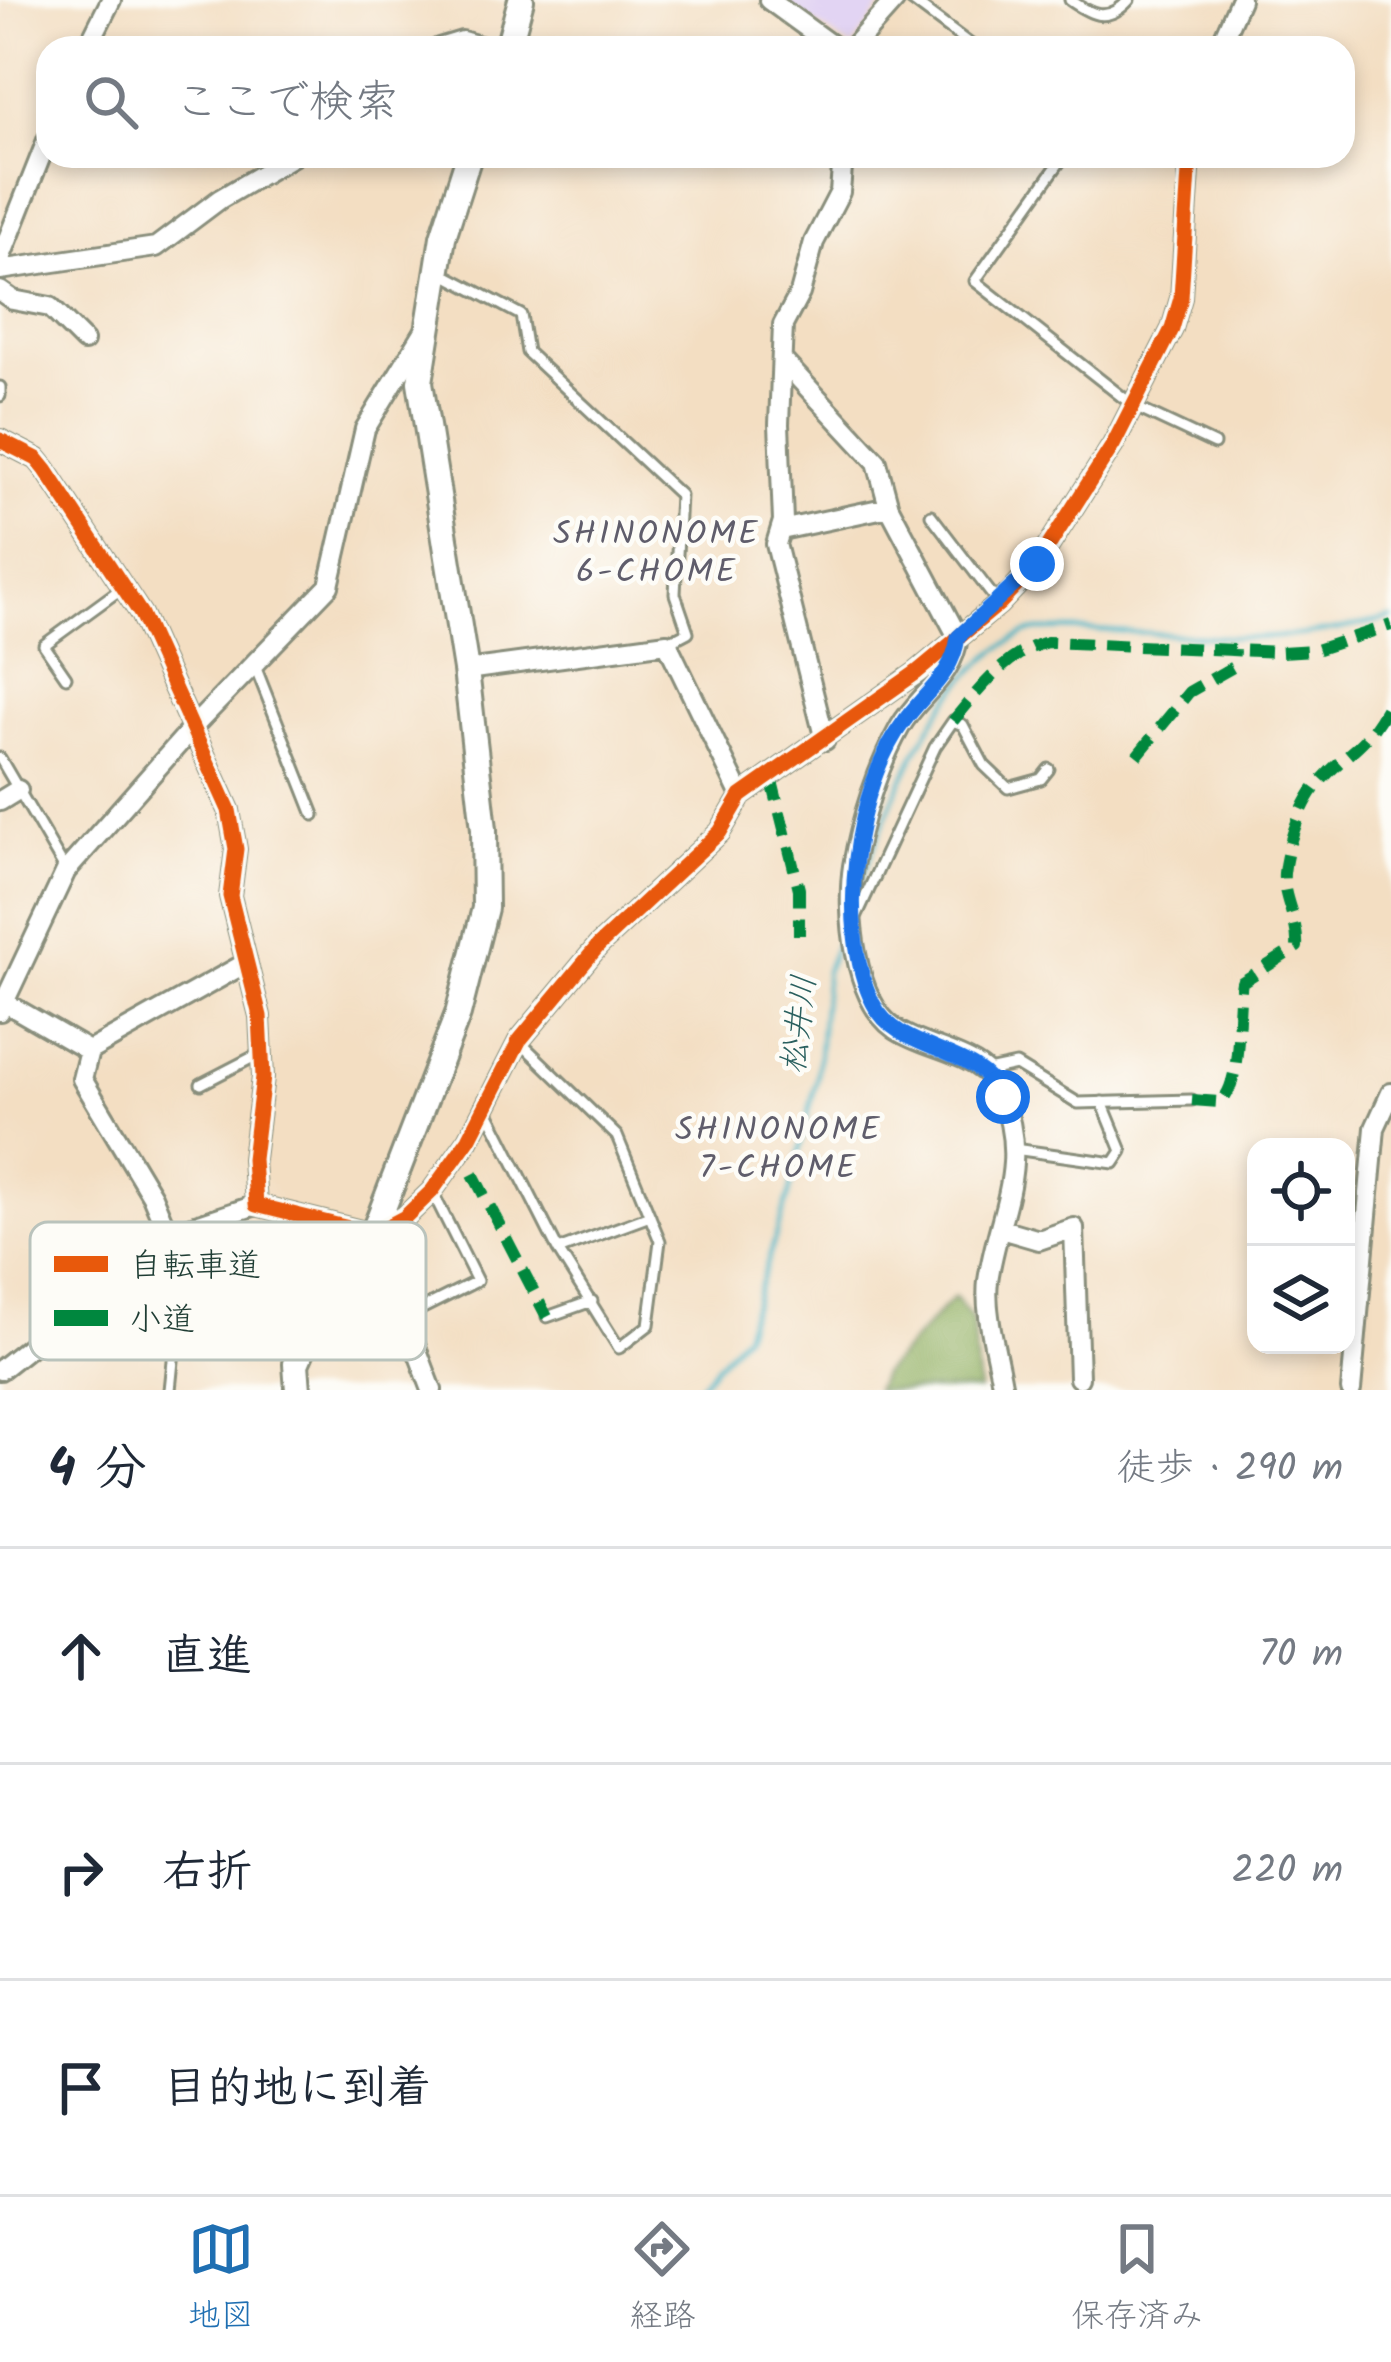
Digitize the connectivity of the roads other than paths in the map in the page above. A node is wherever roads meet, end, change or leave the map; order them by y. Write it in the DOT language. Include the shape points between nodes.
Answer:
graph roads {
  1 [pos="111,0"];
  2 [pos="521,0"];
  3 [pos="769,0"];
  4 [pos="895,0"];
  5 [pos="911,0"];
  6 [pos="1070,0"];
  7 [pos="1130,0"];
  8 [pos="1240,0"];
  9 [pos="93,36"];
  10 [pos="511,36"];
  11 [pos="819,36"];
  12 [pos="863,36"];
  13 [pos="959,36"];
  14 [pos="1224,36"];
  15 [pos="36,168"];
  16 [pos="275,168"];
  17 [pos="466,168"];
  18 [pos="842,168"];
  19 [pos="1055,168"];
  20 [pos="1189,168"];
  21 [pos="0,259"];
  22 [pos="0,270"];
  23 [pos="436,270"];
  24 [pos="0,290"];
  25 [pos="425,330"];
  26 [pos="84,341"];
  27 [pos="784,363"];
  28 [pos="1135,407"];
  29 [pos="0,440"];
  30 [pos="1214,444"];
  31 [pos="889,507"];
  32 [pos="931,515"];
  33 [pos="781,530"];
  34 [pos="122,588"];
  35 [pos="999,604"];
  36 [pos="958,637"];
  37 [pos="667,643"];
  38 [pos="255,667"];
  39 [pos="466,670"];
  40 [pos="66,677"];
  41 [pos="195,725"];
  42 [pos="825,740"];
  43 [pos="0,758"];
  44 [pos="1049,769"];
  45 [pos="18,790"];
  46 [pos="741,796"];
  47 [pos="0,801"];
  48 [pos="314,815"];
  49 [pos="66,871"];
  50 [pos="854,920"];
  51 [pos="246,963"];
  52 [pos="2,1006"];
  53 [pos="519,1041"];
  54 [pos="89,1051"];
  55 [pos="262,1053"];
  56 [pos="986,1072"];
  57 [pos="201,1084"];
  58 [pos="1391,1093"];
  59 [pos="1192,1100"];
  60 [pos="1102,1102"];
  61 [pos="484,1105"];
  62 [pos="1383,1129"];
  63 [pos="1014,1149"];
  64 [pos="432,1191"];
  65 [pos="256,1205"];
  66 [pos="650,1216"];
  67 [pos="162,1222"];
  68 [pos="204,1222"];
  69 [pos="325,1222"];
  70 [pos="379,1222"];
  71 [pos="396,1222"];
  72 [pos="1000,1229"];
  73 [pos="558,1250"];
  74 [pos="592,1301"];
  75 [pos="426,1306"];
  76 [pos="548,1317"];
  77 [pos="30,1346"];
  78 [pos="173,1360"];
  79 [pos="298,1360"];
  80 [pos="422,1360"];
  81 [pos="0,1370"];
  82 [pos="1078,1378"];
  83 [pos="170,1390"];
  84 [pos="298,1390"];
  85 [pos="432,1390"];
  86 [pos="1003,1390"];
  87 [pos="1351,1390"];
  1 -- 9 [label="street"];
  2 -- 10 [label="street"];
  3 -- 11 [label="street"];
  4 -- 12 [label="street"];
  5 -- 13 [label="lane"];
  6 -- 7 [label="lane" via="1104,16"];
  8 -- 14 [label="street"];
  15 -- 21 [label="street"];
  16 -- 22 [label="street" via="155,247"];
  17 -- 23 [label="street"];
  18 -- 27 [label="street" via="840,193 783,325"];
  19 -- 28 [label="lane" via="975,281"];
  20 -- 28 [label="street" via="1181,298"];
  23 -- 25 [label="street"];
  23 -- 37 [label="lane" via="521,315 526,352 680,495 675,593 688,632"];
  24 -- 26 [label="street" via="50,307"];
  25 -- 38 [label="street" via="364,429 329,586"];
  25 -- 39 [label="street" via="420,382"];
  27 -- 31 [label="street" via="877,462"];
  27 -- 33 [label="street"];
  28 -- 30 [label="lane"];
  28 -- 35 [label="street" via="1037,564"];
  29 -- 34 [label="street" via="37,459"];
  31 -- 33 [label="street"];
  31 -- 36 [label="street"];
  32 -- 35 [label="lane"];
  33 -- 42 [label="street" via="776,544"];
  34 -- 40 [label="lane" via="44,645"];
  34 -- 41 [label="street"];
  35 -- 36 [label="street"];
  36 -- 42 [label="street"];
  36 -- 50 [label="street" via="956,657 902,722 880,766 853,868"];
  37 -- 39 [label="street"];
  37 -- 46 [label="street"];
  38 -- 41 [label="street"];
  38 -- 48 [label="lane"];
  39 -- 70 [label="street" via="485,908 458,1014"];
  41 -- 49 [label="street"];
  41 -- 51 [label="street" via="229,810 236,849 230,896"];
  42 -- 46 [label="street"];
  43 -- 45 [label="lane"];
  44 -- 50 [label="lane" via="1008,788 953,722"];
  45 -- 47 [label="street"];
  45 -- 49 [label="lane"];
  46 -- 53 [label="street" via="719,832 598,946"];
  49 -- 52 [label="street"];
  50 -- 56 [label="street" via="875,1009 894,1029"];
  51 -- 54 [label="street"];
  51 -- 55 [label="street"];
  52 -- 54 [label="street"];
  53 -- 61 [label="street"];
  53 -- 66 [label="lane" via="617,1136"];
  54 -- 67 [label="street" via="82,1079"];
  55 -- 57 [label="lane"];
  55 -- 65 [label="street"];
  56 -- 60 [label="lane" via="1016,1065 1078,1103"];
  56 -- 63 [label="street" via="1003,1097"];
  58 -- 62 [label="street"];
  59 -- 60 [label="lane"];
  60 -- 63 [label="lane" via="1122,1151 1114,1163"];
  61 -- 64 [label="street"];
  61 -- 73 [label="lane"];
  62 -- 87 [label="street"];
  63 -- 72 [label="street" via="1016,1178"];
  64 -- 71 [label="street"];
  64 -- 75 [label="lane" via="477,1281"];
  65 -- 68 [label="street"];
  65 -- 69 [label="street"];
  66 -- 73 [label="lane"];
  66 -- 74 [label="lane" via="660,1241 650,1325 619,1348"];
  72 -- 82 [label="street" via="1039,1240 1074,1228"];
  72 -- 86 [label="street" via="987,1287"];
  73 -- 74 [label="lane"];
  74 -- 76 [label="lane"];
  77 -- 81 [label="street"];
  78 -- 83 [label="lane"];
  79 -- 84 [label="street"];
  80 -- 85 [label="street"];
}
